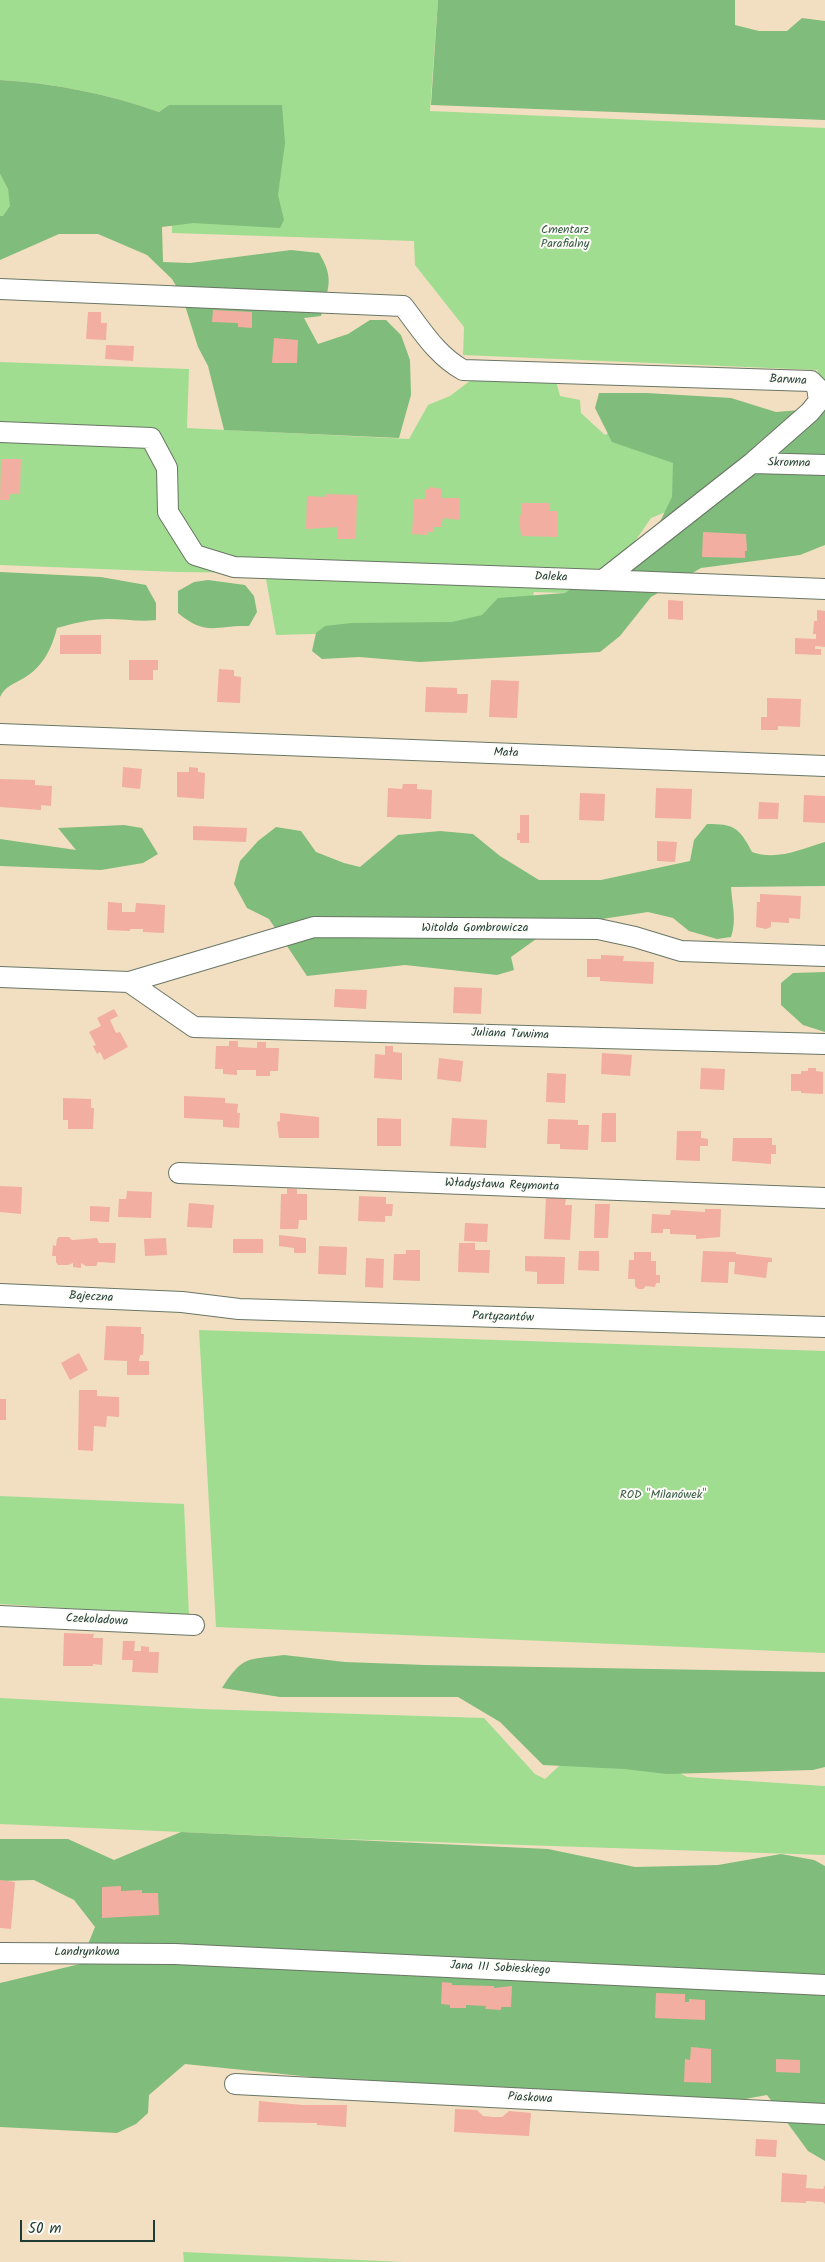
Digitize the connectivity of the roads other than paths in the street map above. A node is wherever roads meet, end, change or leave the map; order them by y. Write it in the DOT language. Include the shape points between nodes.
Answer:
graph roads {
  1 [pos="0,289"];
  2 [pos="0,432"];
  3 [pos="752,463"];
  4 [pos="825,465"];
  5 [pos="603,580"];
  6 [pos="825,589"];
  7 [pos="0,734"];
  8 [pos="825,766"];
  9 [pos="825,956"];
  10 [pos="0,977"];
  11 [pos="129,982"];
  12 [pos="825,1044"];
  13 [pos="179,1173"];
  14 [pos="825,1198"];
  15 [pos="0,1294"];
  16 [pos="182,1302"];
  17 [pos="825,1328"];
  18 [pos="0,1616"];
  19 [pos="194,1626"];
  20 [pos="0,1953"];
  21 [pos="175,1954"];
  22 [pos="825,1985"];
  23 [pos="235,2084"];
  24 [pos="825,2114"];
  1 -- 3 [label="street, Barwna" via="403,306 439,352 463,370 811,381 817,387 819,401"];
  2 -- 5 [label="street, Daleka" via="152,438 167,468 168,512 195,555 234,568"];
  3 -- 4 [label="street, Skromna"];
  3 -- 5 [label="street, Barwna"];
  5 -- 6 [label="street, Daleka"];
  7 -- 8 [label="street, Mała"];
  9 -- 11 [label="street, Witolda Gombrowicza" via="681,951 598,929 314,928"];
  10 -- 11 [label="street"];
  11 -- 12 [label="street, Juliana Tuwima" via="194,1026"];
  13 -- 14 [label="street, Władysława Reymonta"];
  15 -- 16 [label="street, Bajeczna"];
  16 -- 17 [label="street, Partyzantów" via="239,1310"];
  18 -- 19 [label="street, Czekoladowa"];
  20 -- 21 [label="street, Landrynkowa"];
  21 -- 22 [label="street, Jana III Sobieskiego"];
  23 -- 24 [label="street, Piaskowa"];
}
